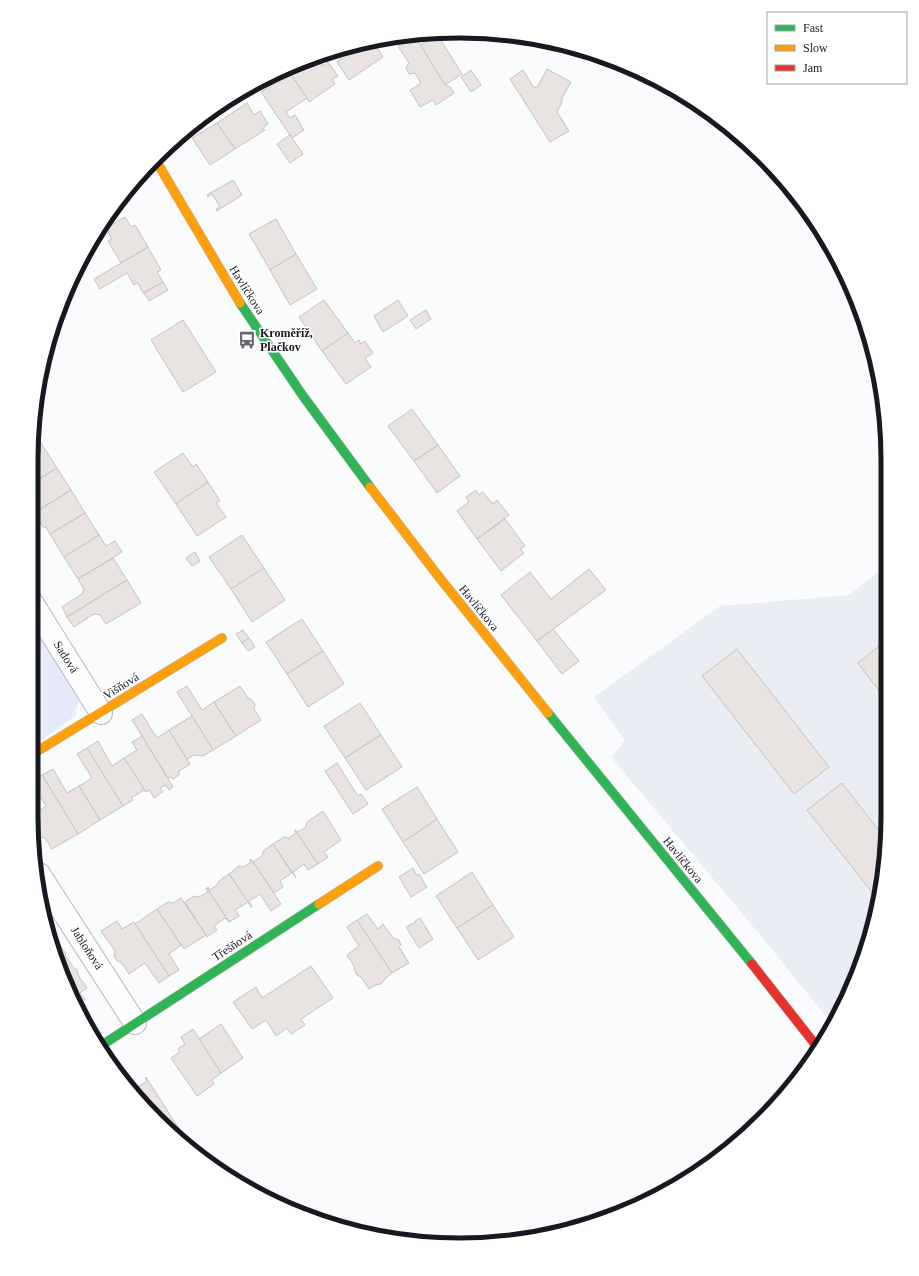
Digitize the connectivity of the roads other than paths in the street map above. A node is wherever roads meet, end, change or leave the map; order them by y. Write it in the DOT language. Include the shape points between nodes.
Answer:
graph roads {
  1 [pos="158,164"];
  2 [pos="38,612"];
  3 [pos="222,638"];
  4 [pos="101,712"];
  5 [pos="38,751"];
  6 [pos="378,866"];
  7 [pos="43,881"];
  8 [pos="135,1023"];
  9 [pos="104,1043"];
  10 [pos="815,1044"];
  1 -- 10 [label="street, Havlíčkova" via="254,325 376,495"];
  2 -- 4 [label="street, Sadová"];
  3 -- 4 [label="street, Višňová"];
  4 -- 5 [label="street, Višňová"];
  6 -- 8 [label="street, Třešňová"];
  7 -- 8 [label="street, Jabloňová"];
  8 -- 9 [label="street, Třešňová"];
}
